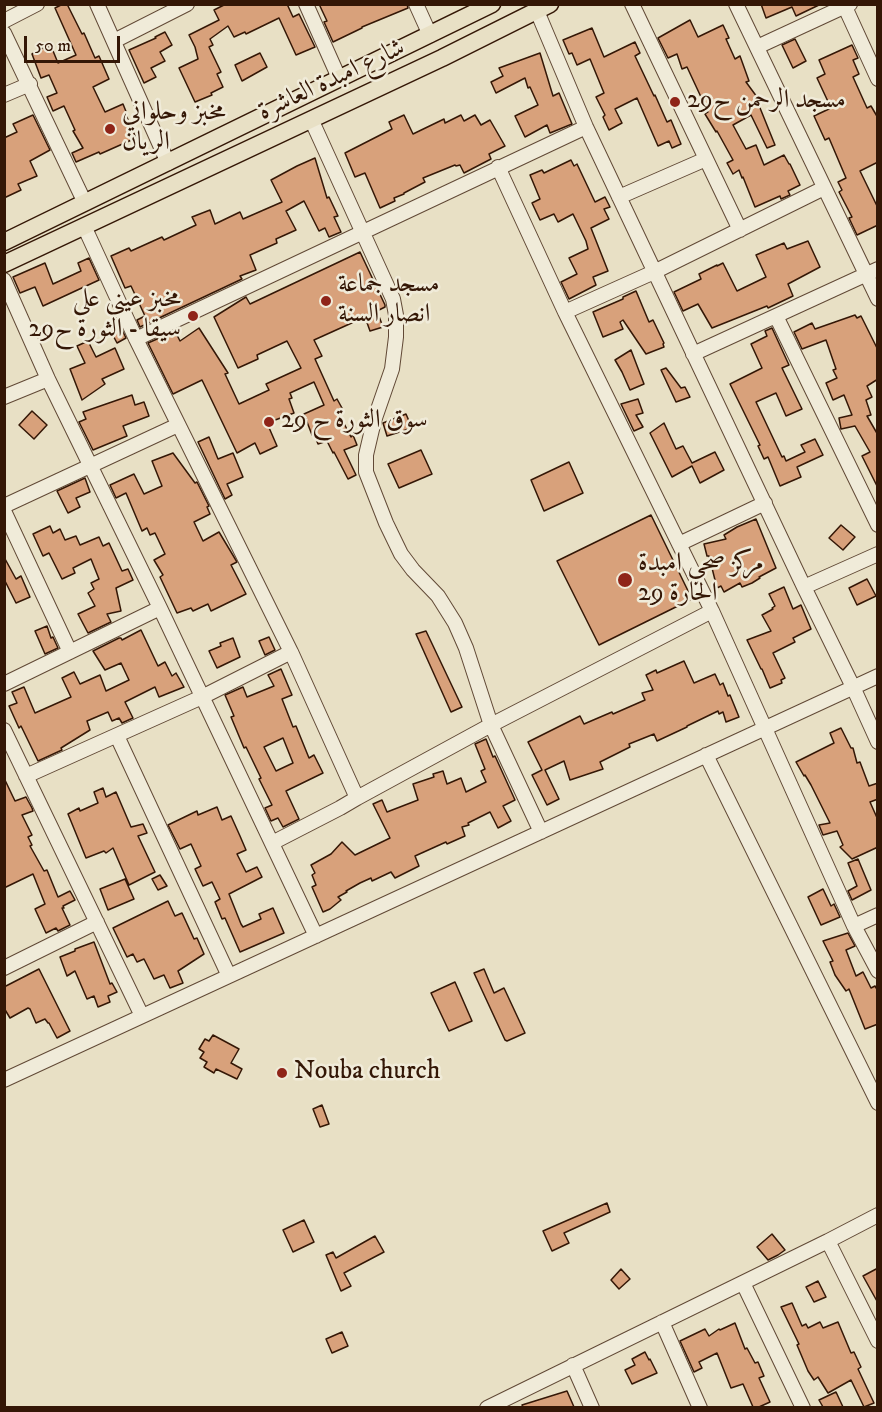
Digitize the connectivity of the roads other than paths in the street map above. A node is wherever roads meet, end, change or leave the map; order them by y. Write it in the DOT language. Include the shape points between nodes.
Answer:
graph roads {
  1 [pos="38,4"];
  2 [pos="97,4"];
  3 [pos="187,4"];
  4 [pos="306,4"];
  5 [pos="416,4"];
  6 [pos="492,4"];
  7 [pos="632,4"];
  8 [pos="736,4"];
  9 [pos="848,6"];
  10 [pos="543,8"];
  11 [pos="4,21"];
  12 [pos="4,33"];
  13 [pos="430,35"];
  14 [pos="114,41"];
  15 [pos="757,46"];
  16 [pos="339,78"];
  17 [pos="878,79"];
  18 [pos="30,84"];
  19 [pos="4,95"];
  20 [pos="311,119"];
  21 [pos="586,127"];
  22 [pos="706,159"];
  23 [pos="168,163"];
  24 [pos="498,167"];
  25 [pos="824,188"];
  26 [pos="619,197"];
  27 [pos="85,203"];
  28 [pos="84,226"];
  29 [pos="740,230"];
  30 [pos="362,232"];
  31 [pos="4,242"];
  32 [pos="4,264"];
  33 [pos="654,272"];
  34 [pos="872,272"];
  35 [pos="4,280"];
  36 [pos="878,299"];
  37 [pos="565,312"];
  38 [pos="776,316"];
  39 [pos="136,339"];
  40 [pos="693,354"];
  41 [pos="48,379"];
  42 [pos="4,397"];
  43 [pos="178,425"];
  44 [pos="90,466"];
  45 [pos="765,503"];
  46 [pos="4,506"];
  47 [pos="4,511"];
  48 [pos="878,525"];
  49 [pos="678,544"];
  50 [pos="878,554"];
  51 [pos="804,586"];
  52 [pos="160,608"];
  53 [pos="712,611"];
  54 [pos="70,652"];
  55 [pos="291,652"];
  56 [pos="878,676"];
  57 [pos="4,684"];
  58 [pos="853,687"];
  59 [pos="202,697"];
  60 [pos="491,725"];
  61 [pos="765,728"];
  62 [pos="4,730"];
  63 [pos="117,736"];
  64 [pos="878,742"];
  65 [pos="706,755"];
  66 [pos="26,776"];
  67 [pos="357,798"];
  68 [pos="541,832"];
  69 [pos="272,843"];
  70 [pos="878,915"];
  71 [pos="97,922"];
  72 [pos="854,926"];
  73 [pos="316,936"];
  74 [pos="4,968"];
  75 [pos="878,971"];
  76 [pos="230,976"];
  77 [pos="142,1016"];
  78 [pos="4,1080"];
  79 [pos="874,1086"];
  80 [pos="878,1103"];
  81 [pos="878,1215"];
  82 [pos="828,1241"];
  83 [pos="743,1283"];
  84 [pos="662,1322"];
  85 [pos="878,1341"];
  86 [pos="573,1365"];
  87 [pos="487,1407"];
  88 [pos="592,1407"];
  89 [pos="700,1407"];
  90 [pos="803,1407"];
  1 -- 11 [label="street"];
  2 -- 14 [label="street"];
  3 -- 14 [label="street"];
  4 -- 16 [label="street"];
  5 -- 13 [label="street"];
  6 -- 13 [label="main road, شارع امبدة العاشرة"];
  7 -- 22 [label="street"];
  8 -- 15 [label="street"];
  9 -- 15 [label="street"];
  9 -- 17 [label="street"];
  10 -- 20 [label="main road, شارع امبدة العاشرة"];
  10 -- 21 [label="street"];
  12 -- 18 [label="street"];
  13 -- 16 [label="main road, شارع امبدة العاشرة"];
  14 -- 23 [label="street"];
  15 -- 25 [label="street"];
  16 -- 23 [label="main road, شارع امبدة العاشرة"];
  18 -- 19 [label="street"];
  18 -- 27 [label="street"];
  20 -- 28 [label="main road, شارع امبدة العاشرة"];
  20 -- 30 [label="street"];
  21 -- 24 [label="street"];
  21 -- 26 [label="street"];
  22 -- 26 [label="street"];
  22 -- 29 [label="street"];
  23 -- 27 [label="main road, شارع امبدة العاشرة"];
  24 -- 30 [label="street"];
  24 -- 37 [label="street"];
  25 -- 29 [label="street"];
  25 -- 34 [label="street"];
  26 -- 33 [label="street"];
  27 -- 31 [label="main road, شارع امبدة العاشرة"];
  28 -- 32 [label="main road, شارع امبدة العاشرة"];
  28 -- 39 [label="street"];
  29 -- 33 [label="street"];
  30 -- 39 [label="street"];
  30 -- 60 [label="street" via="393,299 396,315 392,369 374,421 366,472 401,554 438,596 455,623"];
  33 -- 37 [label="street"];
  33 -- 40 [label="street"];
  34 -- 36 [label="street"];
  34 -- 38 [label="street"];
  35 -- 41 [label="street"];
  37 -- 49 [label="street"];
  38 -- 40 [label="street"];
  38 -- 48 [label="street"];
  39 -- 43 [label="street"];
  40 -- 45 [label="street"];
  41 -- 42 [label="street"];
  41 -- 44 [label="street"];
  43 -- 44 [label="street"];
  43 -- 55 [label="street"];
  44 -- 46 [label="street"];
  44 -- 52 [label="street"];
  45 -- 49 [label="street"];
  45 -- 51 [label="street"];
  47 -- 54 [label="street"];
  49 -- 53 [label="street"];
  50 -- 51 [label="street"];
  51 -- 58 [label="street"];
  52 -- 54 [label="street"];
  52 -- 59 [label="street"];
  53 -- 60 [label="street"];
  53 -- 61 [label="street"];
  54 -- 57 [label="street"];
  55 -- 59 [label="street"];
  55 -- 67 [label="street"];
  56 -- 58 [label="street"];
  58 -- 61 [label="street"];
  58 -- 64 [label="street"];
  59 -- 63 [label="street"];
  59 -- 69 [label="street"];
  60 -- 67 [label="street"];
  60 -- 68 [label="street"];
  61 -- 65 [label="street"];
  61 -- 72 [label="street"];
  62 -- 66 [label="street"];
  63 -- 66 [label="street"];
  63 -- 76 [label="street"];
  65 -- 68 [label="street"];
  65 -- 79 [label="street"];
  66 -- 71 [label="street"];
  67 -- 69 [label="street"];
  68 -- 73 [label="street"];
  69 -- 73 [label="street"];
  70 -- 72 [label="street"];
  71 -- 74 [label="street"];
  71 -- 77 [label="street"];
  72 -- 75 [label="street"];
  73 -- 76 [label="street"];
  76 -- 77 [label="street"];
  77 -- 78 [label="street"];
  79 -- 80 [label="street"];
  81 -- 82 [label="street"];
  82 -- 83 [label="street"];
  82 -- 85 [label="street"];
  83 -- 84 [label="street"];
  83 -- 90 [label="street"];
  84 -- 86 [label="street"];
  84 -- 89 [label="street"];
  86 -- 87 [label="street"];
  86 -- 88 [label="street"];
}
